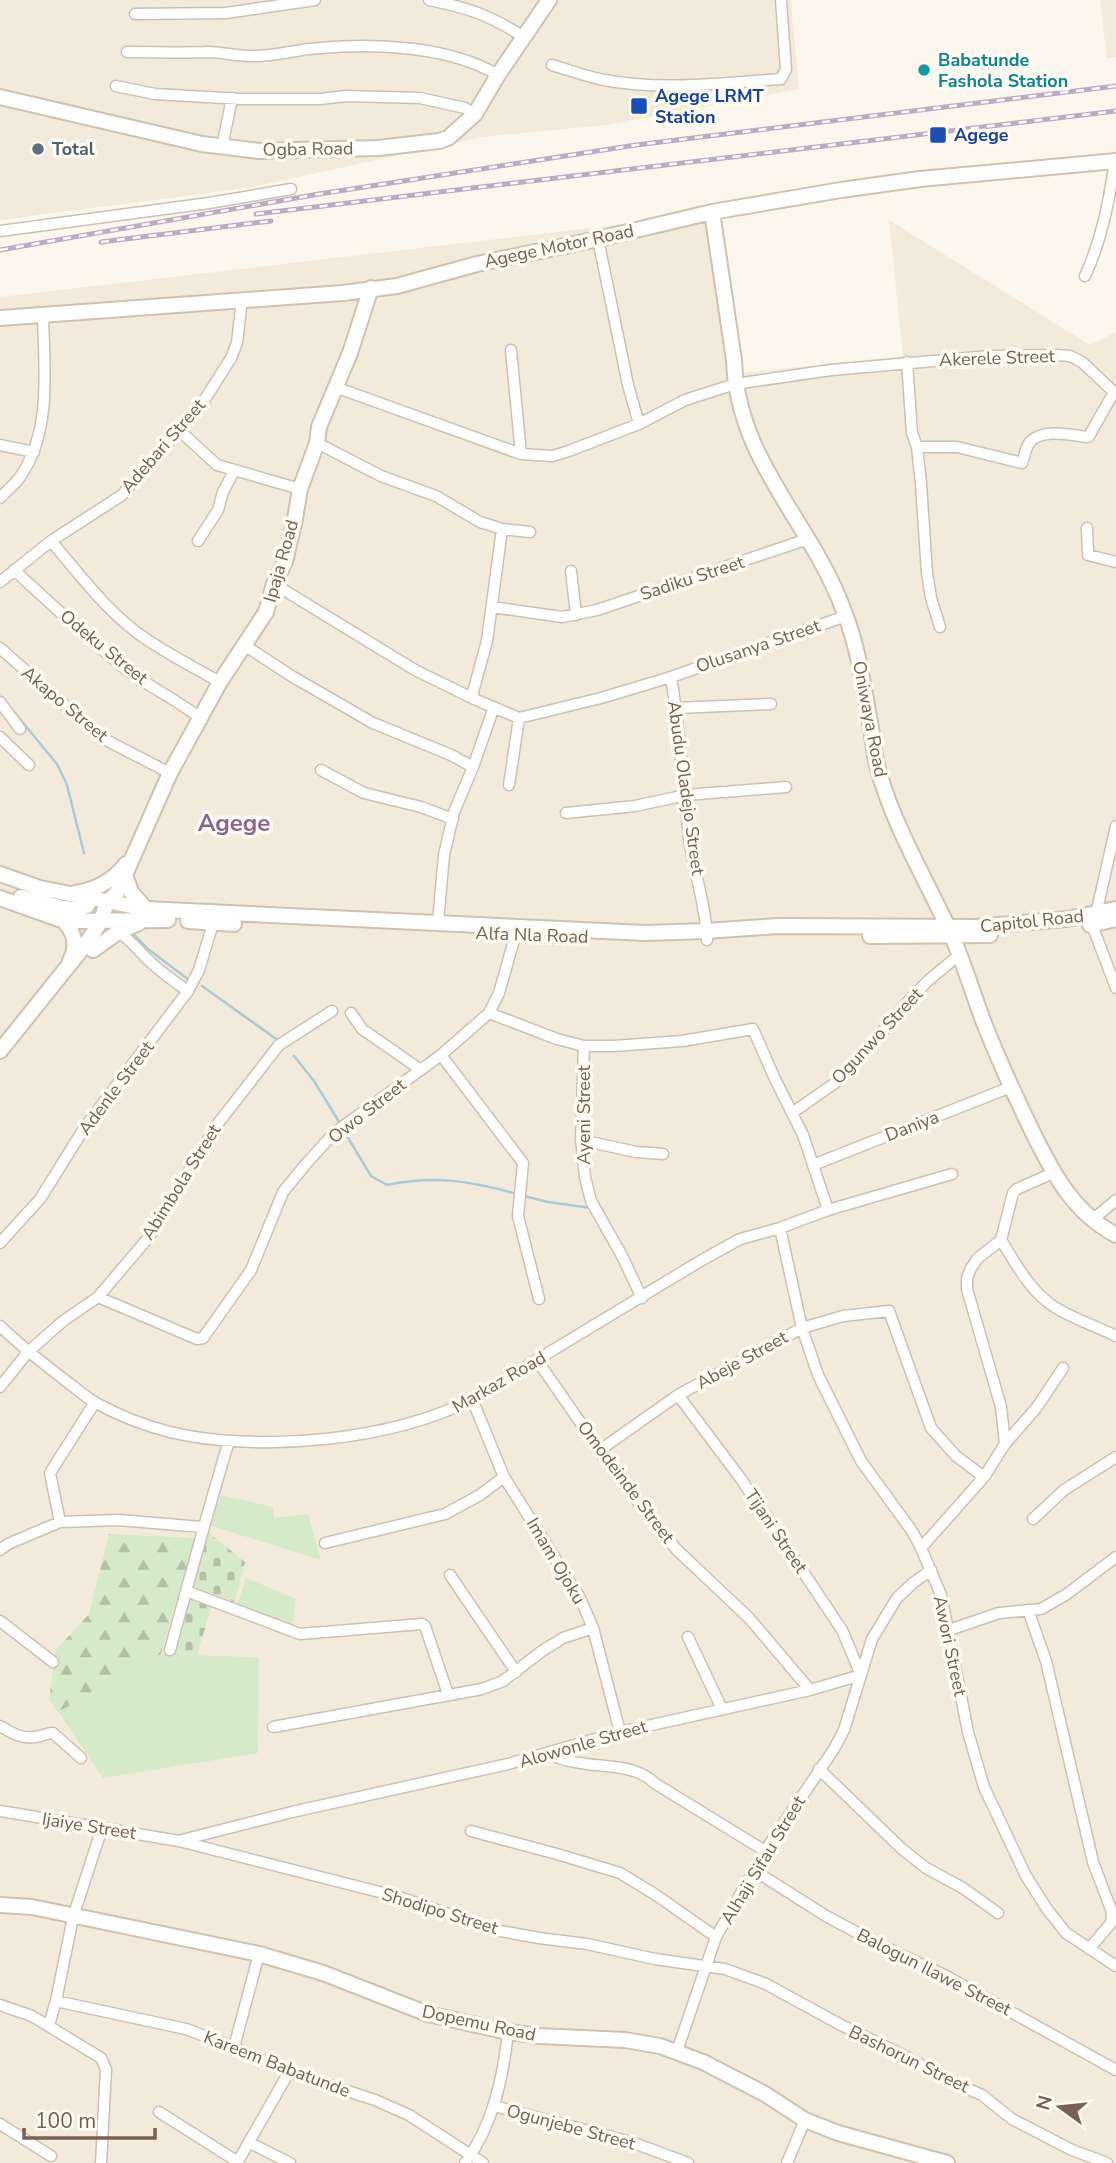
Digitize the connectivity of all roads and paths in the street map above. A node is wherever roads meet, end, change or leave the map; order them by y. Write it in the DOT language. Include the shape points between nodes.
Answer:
graph roads {
  1 [pos="316,0"];
  2 [pos="429,0"];
  3 [pos="549,0"];
  4 [pos="781,0"];
  5 [pos="135,14"];
  6 [pos="524,37"];
  7 [pos="127,52"];
  8 [pos="552,65"];
  9 [pos="498,75"];
  10 [pos="116,86"];
  11 [pos="0,97"];
  12 [pos="232,98"];
  13 [pos="475,114"];
  14 [pos="222,146"];
  15 [pos="1116,161"];
  16 [pos="291,189"];
  17 [pos="712,212"];
  18 [pos="0,231"];
  19 [pos="598,239"];
  20 [pos="1085,276"];
  21 [pos="371,288"];
  22 [pos="242,299"];
  23 [pos="43,314"];
  24 [pos="0,318"];
  25 [pos="511,349"];
  26 [pos="906,362"];
  27 [pos="735,384"];
  28 [pos="335,387"];
  29 [pos="1115,393"];
  30 [pos="639,424"];
  31 [pos="179,430"];
  32 [pos="317,443"];
  33 [pos="0,445"];
  34 [pos="917,447"];
  35 [pos="34,452"];
  36 [pos="521,454"];
  37 [pos="234,471"];
  38 [pos="300,489"];
  39 [pos="0,498"];
  40 [pos="1087,528"];
  41 [pos="502,529"];
  42 [pos="530,532"];
  43 [pos="808,540"];
  44 [pos="51,541"];
  45 [pos="198,541"];
  46 [pos="1116,562"];
  47 [pos="14,570"];
  48 [pos="571,571"];
  49 [pos="0,582"];
  50 [pos="274,584"];
  51 [pos="492,607"];
  52 [pos="576,615"];
  53 [pos="846,616"];
  54 [pos="940,627"];
  55 [pos="244,645"];
  56 [pos="0,648"];
  57 [pos="671,677"];
  58 [pos="219,682"];
  59 [pos="474,699"];
  60 [pos="0,702"];
  61 [pos="771,704"];
  62 [pos="494,707"];
  63 [pos="676,708"];
  64 [pos="200,718"];
  65 [pos="519,718"];
  66 [pos="20,729"];
  67 [pos="0,737"];
  68 [pos="29,765"];
  69 [pos="473,767"];
  70 [pos="321,770"];
  71 [pos="170,773"];
  72 [pos="509,785"];
  73 [pos="786,787"];
  74 [pos="685,794"];
  75 [pos="566,813"];
  76 [pos="453,819"];
  77 [pos="1116,826"];
  78 [pos="134,855"];
  79 [pos="0,874"];
  80 [pos="125,875"];
  81 [pos="65,894"];
  82 [pos="90,899"];
  83 [pos="2,900"];
  84 [pos="113,900"];
  85 [pos="146,909"];
  86 [pos="1116,909"];
  87 [pos="214,918"];
  88 [pos="1094,919"];
  89 [pos="1116,919"];
  90 [pos="64,921"];
  91 [pos="438,922"];
  92 [pos="110,924"];
  93 [pos="517,930"];
  94 [pos="949,931"];
  95 [pos="707,935"];
  96 [pos="959,955"];
  97 [pos="64,973"];
  98 [pos="1116,988"];
  99 [pos="188,991"];
  100 [pos="332,1011"];
  101 [pos="352,1013"];
  102 [pos="489,1013"];
  103 [pos="584,1046"];
  104 [pos="0,1052"];
  105 [pos="441,1055"];
  106 [pos="0,1062"];
  107 [pos="421,1070"];
  108 [pos="1011,1087"];
  109 [pos="792,1113"];
  110 [pos="581,1140"];
  111 [pos="663,1154"];
  112 [pos="813,1165"];
  113 [pos="1053,1173"];
  114 [pos="952,1174"];
  115 [pos="1116,1200"];
  116 [pos="828,1210"];
  117 [pos="1092,1220"];
  118 [pos="780,1228"];
  119 [pos="1116,1235"];
  120 [pos="1001,1240"];
  121 [pos="0,1243"];
  122 [pos="98,1297"];
  123 [pos="642,1298"];
  124 [pos="539,1299"];
  125 [pos="0,1326"];
  126 [pos="802,1328"];
  127 [pos="1116,1336"];
  128 [pos="28,1352"];
  129 [pos="537,1360"];
  130 [pos="1063,1368"];
  131 [pos="0,1387"];
  132 [pos="678,1395"];
  133 [pos="472,1399"];
  134 [pos="95,1402"];
  135 [pos="229,1441"];
  136 [pos="1005,1444"];
  137 [pos="600,1450"];
  138 [pos="1116,1457"];
  139 [pos="504,1477"];
  140 [pos="984,1477"];
  141 [pos="1033,1519"];
  142 [pos="61,1522"];
  143 [pos="202,1527"];
  144 [pos="325,1543"];
  145 [pos="921,1548"];
  146 [pos="0,1550"];
  147 [pos="1116,1558"];
  148 [pos="931,1570"];
  149 [pos="450,1575"];
  150 [pos="186,1591"];
  151 [pos="1028,1610"];
  152 [pos="0,1621"];
  153 [pos="593,1628"];
  154 [pos="949,1630"];
  155 [pos="688,1637"];
  156 [pos="170,1650"];
  157 [pos="53,1662"];
  158 [pos="516,1672"];
  159 [pos="861,1675"];
  160 [pos="810,1690"];
  161 [pos="448,1694"];
  162 [pos="722,1709"];
  163 [pos="0,1726"];
  164 [pos="272,1727"];
  165 [pos="620,1732"];
  166 [pos="548,1754"];
  167 [pos="81,1758"];
  168 [pos="819,1769"];
  169 [pos="0,1811"];
  170 [pos="102,1828"];
  171 [pos="471,1832"];
  172 [pos="179,1841"];
  173 [pos="765,1851"];
  174 [pos="755,1871"];
  175 [pos="0,1905"];
  176 [pos="998,1913"];
  177 [pos="73,1917"];
  178 [pos="716,1937"];
  179 [pos="1089,1949"];
  180 [pos="259,1955"];
  181 [pos="705,1966"];
  182 [pos="1116,1966"];
  183 [pos="56,2001"];
  184 [pos="0,2005"];
  185 [pos="49,2025"];
  186 [pos="508,2032"];
  187 [pos="234,2047"];
  188 [pos="677,2051"];
  189 [pos="1116,2070"];
  190 [pos="289,2072"];
  191 [pos="494,2106"];
  192 [pos="159,2112"];
  193 [pos="805,2120"];
  194 [pos="0,2124"];
  195 [pos="250,2143"];
  196 [pos="51,2156"];
  197 [pos="468,2159"];
  198 [pos="101,2163"];
  199 [pos="238,2163"];
  200 [pos="290,2163"];
  201 [pos="483,2163"];
  202 [pos="688,2163"];
  203 [pos="787,2163"];
  204 [pos="947,2163"];
  205 [pos="1107,2163"];
  1 -- 5 [label="street" via="226,13"];
  2 -- 6 [label="street" via="493,18"];
  3 -- 6 [label="main road, Ogba Road"];
  4 -- 8 [label="street" via="786,69 781,79 648,85 603,80"];
  6 -- 9 [label="main road, Ogba Road"];
  7 -- 9 [label="street" via="257,57 371,46 433,52"];
  9 -- 13 [label="main road, Ogba Road"];
  10 -- 12 [label="street" via="155,94"];
  11 -- 14 [label="main road, Ogba Road"];
  12 -- 13 [label="street" via="396,97 443,102"];
  12 -- 14 [label="street"];
  13 -- 14 [label="main road, Ogba Road" via="439,141 378,148 260,151"];
  15 -- 17 [label="main road, Agege Motor Road" via="920,179"];
  15 -- 20 [label="street" via="1104,221"];
  16 -- 18 [label="street"];
  17 -- 19 [label="main road, Agege Motor Road"];
  17 -- 27 [label="main road, Oniwaya Road"];
  19 -- 21 [label="main road, Agege Motor Road" via="397,286"];
  19 -- 30 [label="street"];
  21 -- 22 [label="main road, Agege Motor Road"];
  21 -- 28 [label="main road, Ipaja Road"];
  22 -- 23 [label="main road, Agege Motor Road"];
  22 -- 31 [label="street, Adebari Street" via="231,358"];
  23 -- 24 [label="main road, Agege Motor Road"];
  23 -- 35 [label="street" via="45,380"];
  25 -- 36 [label="street"];
  26 -- 27 [label="street, Akerele Street"];
  26 -- 29 [label="street, Akerele Street" via="1070,356"];
  26 -- 34 [label="street"];
  27 -- 30 [label="street, Akerele Street" via="685,400"];
  27 -- 43 [label="main road, Oniwaya Road" via="753,445"];
  28 -- 32 [label="main road, Ipaja Road"];
  28 -- 36 [label="street, Akerele Street"];
  29 -- 34 [label="street" via="1089,436 1056,433 1032,439 1022,463 957,447"];
  30 -- 36 [label="street, Akerele Street" via="552,456"];
  31 -- 37 [label="street" via="217,465"];
  31 -- 44 [label="street, Adebari Street" via="122,495"];
  32 -- 38 [label="main road, Ipaja Road"];
  32 -- 41 [label="street"];
  33 -- 35 [label="street"];
  34 -- 54 [label="street" via="927,573"];
  35 -- 39 [label="street" via="21,476"];
  37 -- 38 [label="street"];
  37 -- 45 [label="street" via="218,510"];
  38 -- 50 [label="main road, Ipaja Road" via="285,562"];
  40 -- 46 [label="street" via="1088,555"];
  41 -- 42 [label="street"];
  41 -- 51 [label="street"];
  43 -- 52 [label="street, Sadiku Street"];
  43 -- 53 [label="main road, Oniwaya Road"];
  44 -- 47 [label="street, Adebari Street"];
  44 -- 58 [label="street" via="117,615 148,641"];
  47 -- 49 [label="street, Adebari Street"];
  47 -- 64 [label="street, Odeku Street" via="126,669"];
  48 -- 52 [label="street"];
  50 -- 55 [label="main road, Ipaja Road" via="266,612"];
  50 -- 59 [label="street" via="415,670"];
  51 -- 52 [label="street, Sadiku Street"];
  51 -- 59 [label="street"];
  53 -- 57 [label="street, Olusanya Street"];
  53 -- 94 [label="main road, Oniwaya Road" via="858,657 877,768"];
  55 -- 58 [label="main road, Ipaja Road"];
  55 -- 69 [label="street" via="373,723"];
  56 -- 71 [label="street, Akapo Street" via="102,738"];
  57 -- 63 [label="street, Abudu Oladejo Street"];
  57 -- 65 [label="street, Olusanya Street"];
  58 -- 64 [label="main road, Ipaja Road"];
  59 -- 62 [label="street"];
  60 -- 66 [label="street"];
  61 -- 63 [label="street"];
  62 -- 65 [label="street"];
  62 -- 69 [label="street"];
  63 -- 74 [label="street, Abudu Oladejo Street"];
  64 -- 71 [label="main road, Ipaja Road"];
  65 -- 72 [label="street"];
  67 -- 68 [label="street"];
  69 -- 76 [label="street"];
  70 -- 76 [label="street" via="363,793"];
  71 -- 78 [label="main road, Ipaja Road"];
  73 -- 74 [label="street"];
  74 -- 75 [label="street" via="635,806"];
  74 -- 95 [label="street, Abudu Oladejo Street"];
  76 -- 91 [label="street" via="444,855"];
  77 -- 88 [label="street"];
  78 -- 80 [label="main road, Ipaja Road"];
  78 -- 81 [label="main road" via="118,874 97,887"];
  79 -- 81 [label="main road, Alfa Nla Road"];
  80 -- 84 [label="main road, Ipaja Road"];
  80 -- 85 [label="main road" via="131,892"];
  81 -- 82 [label="main road, Alfa Nla Road"];
  82 -- 83 [label="main road" via="86,906 74,909 22,897"];
  82 -- 84 [label="main road, Alfa Nla Road"];
  83 -- 90 [label="main road, Alfa Nla Road"];
  84 -- 85 [label="main road, Alfa Nla Road"];
  84 -- 92 [label="main road, Ipaja Road"];
  85 -- 87 [label="main road, Alfa Nla Road"];
  86 -- 88 [label="main road, Capitol Road"];
  87 -- 91 [label="main road, Alfa Nla Road"];
  87 -- 92 [label="main road, Alfa Nla Road"];
  87 -- 93 [label="main road, Alfa Nla Road"];
  87 -- 99 [label="street, Adenle Street"];
  88 -- 89 [label="main road, Capitol Road"];
  88 -- 94 [label="main road, Capitol Road" via="1009,933"];
  88 -- 98 [label="street"];
  90 -- 92 [label="main road, Alfa Nla Road"];
  90 -- 97 [label="main road" via="75,947"];
  91 -- 93 [label="main road, Alfa Nla Road"];
  92 -- 97 [label="main road, Ipaja Road"];
  92 -- 99 [label="street"];
  92 -- 106 [label="main road, Ipaja Road"];
  93 -- 95 [label="main road, Alfa Nla Road"];
  93 -- 102 [label="street, Owo Street"];
  94 -- 95 [label="main road, Alfa Nla Road"];
  94 -- 96 [label="main road, Oniwaya Road"];
  96 -- 108 [label="main road, Oniwaya Road"];
  96 -- 109 [label="street, Ogunwo Street" via="929,980 842,1077"];
  97 -- 104 [label="main road, Ipaja Road"];
  99 -- 121 [label="street, Adenle Street" via="85,1127 40,1199"];
  100 -- 122 [label="street, Abimbola Street" via="279,1045 216,1126 149,1237"];
  101 -- 107 [label="street" via="362,1029"];
  102 -- 103 [label="street"];
  102 -- 105 [label="street, Owo Street"];
  103 -- 109 [label="street" via="682,1041 751,1028"];
  103 -- 110 [label="street, Ayeni Street"];
  105 -- 107 [label="street, Owo Street"];
  105 -- 124 [label="street" via="523,1163 518,1216"];
  107 -- 122 [label="street, Owo Street" via="334,1133 283,1192 251,1270 203,1339"];
  108 -- 112 [label="street, Daniya"];
  108 -- 113 [label="main road, Oniwaya Road"];
  109 -- 112 [label="street"];
  110 -- 111 [label="street"];
  110 -- 123 [label="street, Ayeni Street" via="591,1201"];
  112 -- 116 [label="street"];
  113 -- 117 [label="main road, Oniwaya Road"];
  113 -- 120 [label="street" via="1013,1193"];
  114 -- 116 [label="street, Markaz Road"];
  115 -- 117 [label="street"];
  116 -- 118 [label="street, Markaz Road"];
  117 -- 119 [label="main road, Oniwaya Road"];
  118 -- 123 [label="street, Markaz Road" via="730,1244"];
  118 -- 126 [label="street, Awori Street"];
  120 -- 127 [label="street" via="1044,1300"];
  120 -- 136 [label="street" via="971,1268 967,1289 1001,1407"];
  122 -- 128 [label="street, Abimbola Street"];
  123 -- 129 [label="street, Markaz Road"];
  125 -- 128 [label="street, Markaz Road"];
  126 -- 132 [label="street, Abeje Street"];
  126 -- 140 [label="street, Abeje Street" via="843,1316 889,1311 931,1427 956,1456"];
  126 -- 145 [label="street, Awori Street" via="818,1376 861,1461"];
  128 -- 131 [label="street, Abimbola Street"];
  128 -- 134 [label="street, Markaz Road"];
  129 -- 133 [label="street, Markaz Road"];
  129 -- 137 [label="street, Omodeinde Street"];
  130 -- 136 [label="street"];
  132 -- 137 [label="street, Abeje Street"];
  132 -- 159 [label="street, Tijani Street" via="741,1479 842,1630"];
  133 -- 135 [label="street, Markaz Road" via="448,1412 390,1429 324,1438"];
  133 -- 139 [label="street, Imam Ojoku"];
  134 -- 135 [label="street, Markaz Road" via="169,1432"];
  134 -- 142 [label="street" via="50,1473"];
  135 -- 143 [label="street"];
  136 -- 140 [label="street"];
  137 -- 160 [label="street, Omodeinde Street" via="676,1549 749,1618"];
  138 -- 141 [label="street" via="1064,1490"];
  139 -- 144 [label="street" via="444,1514"];
  139 -- 153 [label="street, Imam Ojoku" via="574,1588"];
  140 -- 145 [label="street"];
  142 -- 143 [label="street" via="120,1520"];
  142 -- 146 [label="street"];
  143 -- 150 [label="street"];
  145 -- 148 [label="street, Awori Street"];
  147 -- 151 [label="street" via="1067,1594 1041,1609"];
  148 -- 154 [label="street, Awori Street"];
  148 -- 159 [label="street" via="897,1598 872,1639"];
  149 -- 158 [label="street"];
  150 -- 156 [label="street"];
  150 -- 161 [label="street" via="300,1634 422,1624"];
  151 -- 154 [label="street"];
  151 -- 179 [label="street" via="1046,1661 1093,1862 1112,1912 1111,1923"];
  152 -- 157 [label="street"];
  153 -- 158 [label="street" via="563,1638"];
  153 -- 165 [label="street, Imam Ojoku"];
  154 -- 179 [label="street, Awori Street" via="968,1732 984,1787 1026,1876 1047,1909 1066,1933"];
  155 -- 162 [label="street"];
  158 -- 161 [label="street" via="482,1689"];
  159 -- 160 [label="street, Alowonle Street"];
  159 -- 168 [label="street, Alhaji Sifau Street" via="844,1730"];
  160 -- 162 [label="street, Alowonle Street"];
  161 -- 164 [label="street"];
  162 -- 165 [label="street, Alowonle Street"];
  163 -- 167 [label="street" via="19,1737 53,1733"];
  165 -- 166 [label="street, Alowonle Street"];
  166 -- 172 [label="street, Alowonle Street"];
  166 -- 173 [label="street" via="647,1776"];
  168 -- 173 [label="street, Alhaji Sifau Street"];
  168 -- 176 [label="street" via="902,1849"];
  169 -- 170 [label="street, Ijaiye Street"];
  170 -- 172 [label="street, Ijaiye Street"];
  170 -- 177 [label="street"];
  171 -- 178 [label="street" via="620,1873"];
  172 -- 181 [label="street, Shodipo Street" via="399,1897 495,1930"];
  173 -- 174 [label="street, Alhaji Sifau Street"];
  174 -- 178 [label="street, Alhaji Sifau Street"];
  174 -- 189 [label="street, Balogun Ilawe Street" via="834,1920"];
  175 -- 177 [label="main road, Dopemu Road"];
  177 -- 180 [label="main road, Dopemu Road"];
  177 -- 183 [label="street"];
  178 -- 181 [label="street, Alhaji Sifau Street"];
  179 -- 182 [label="street, Awori Street"];
  180 -- 186 [label="main road, Dopemu Road" via="323,1973 428,2014"];
  180 -- 187 [label="street"];
  181 -- 188 [label="street, Alhaji Sifau Street"];
  181 -- 205 [label="street, Bashorun Street" via="766,1984 982,2095 1012,2119"];
  183 -- 185 [label="street"];
  183 -- 187 [label="street, Kareem Babatunde" via="186,2029"];
  184 -- 185 [label="street"];
  185 -- 198 [label="street" via="104,2063"];
  186 -- 188 [label="main road, Dopemu Road" via="625,2040"];
  186 -- 191 [label="street"];
  187 -- 190 [label="street, Kareem Babatunde"];
  188 -- 193 [label="main road, Dopemu Road" via="765,2094"];
  190 -- 195 [label="street"];
  190 -- 197 [label="street, Kareem Babatunde" via="401,2111"];
  191 -- 197 [label="street"];
  191 -- 202 [label="street, Ogunjebe Street" via="631,2141"];
  192 -- 199 [label="street"];
  193 -- 203 [label="street"];
  193 -- 204 [label="main road, Dopemu Road"];
  194 -- 196 [label="street"];
  195 -- 199 [label="street"];
  195 -- 200 [label="street"];
  197 -- 201 [label="street, Kareem Babatunde"];
}
